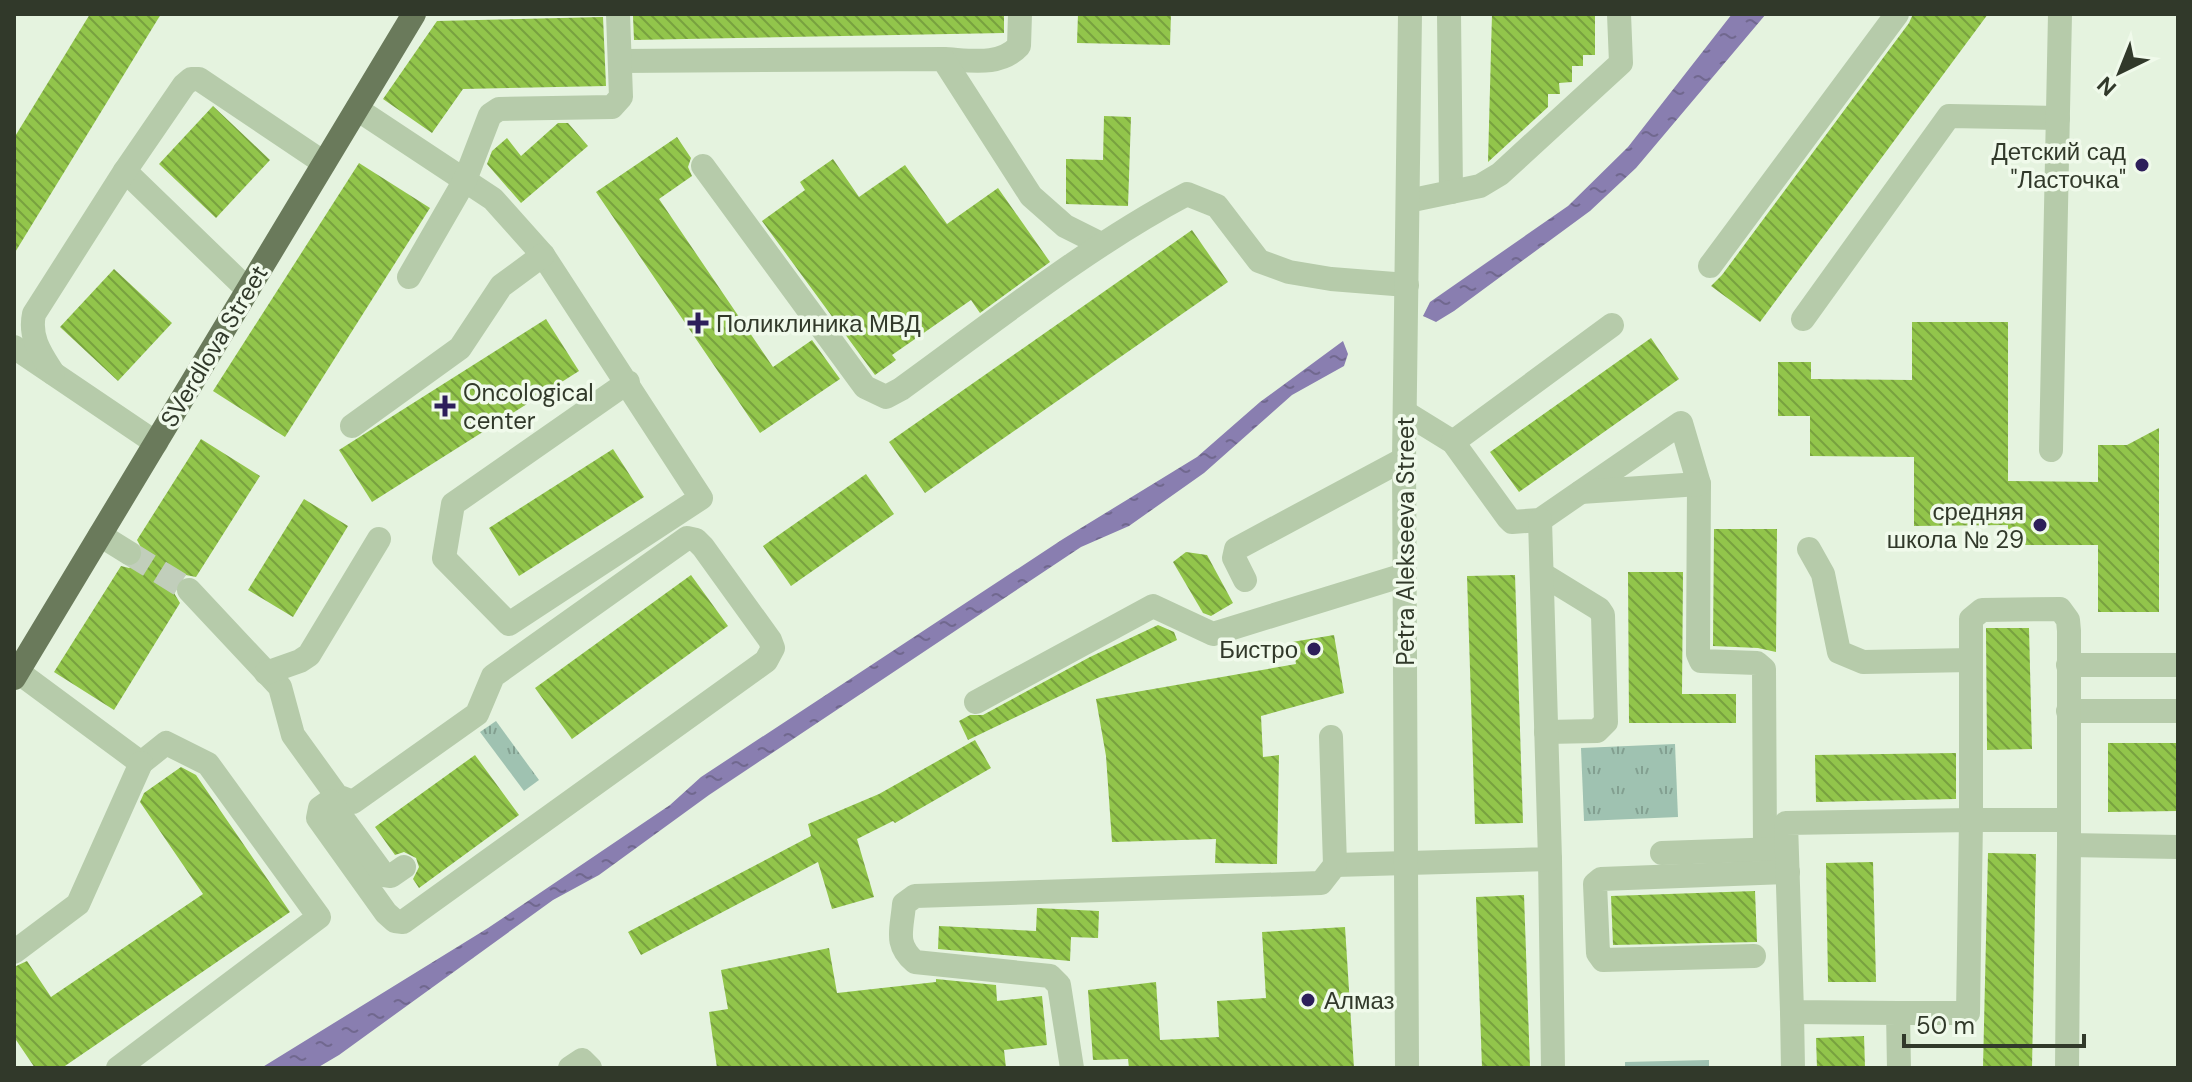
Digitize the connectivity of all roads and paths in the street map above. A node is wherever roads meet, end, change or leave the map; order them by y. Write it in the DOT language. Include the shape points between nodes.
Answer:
graph roads {
  1 [pos="414,14"];
  2 [pos="618,14"];
  3 [pos="1020,14"];
  4 [pos="1410,14"];
  5 [pos="1449,14"];
  6 [pos="1619,14"];
  7 [pos="1897,14"];
  8 [pos="2060,14"];
  9 [pos="943,59"];
  10 [pos="620,61"];
  11 [pos="357,109"];
  12 [pos="2058,118"];
  13 [pos="324,163"];
  14 [pos="703,166"];
  15 [pos="125,171"];
  16 [pos="465,180"];
  17 [pos="1451,192"];
  18 [pos="1408,201"];
  19 [pos="1101,244"];
  20 [pos="543,255"];
  21 [pos="1710,266"];
  22 [pos="409,277"];
  23 [pos="1407,285"];
  24 [pos="248,290"];
  25 [pos="1803,319"];
  26 [pos="1612,325"];
  27 [pos="14,347"];
  28 [pos="53,373"];
  29 [pos="628,382"];
  30 [pos="1406,413"];
  31 [pos="352,426"];
  32 [pos="1453,442"];
  33 [pos="156,443"];
  34 [pos="2051,450"];
  35 [pos="1404,459"];
  36 [pos="1699,484"];
  37 [pos="1581,492"];
  38 [pos="1540,520"];
  39 [pos="100,535"];
  40 [pos="379,539"];
  41 [pos="1809,549"];
  42 [pos="129,553"];
  43 [pos="1542,574"];
  44 [pos="1404,575"];
  45 [pos="1245,580"];
  46 [pos="189,590"];
  47 [pos="1971,660"];
  48 [pos="2068,665"];
  49 [pos="2178,665"];
  50 [pos="266,673"];
  51 [pos="16,675"];
  52 [pos="976,702"];
  53 [pos="2068,711"];
  54 [pos="2178,711"];
  55 [pos="1546,732"];
  56 [pos="1331,737"];
  57 [pos="141,763"];
  58 [pos="334,798"];
  59 [pos="1971,820"];
  60 [pos="2069,820"];
  61 [pos="2069,845"];
  62 [pos="2178,847"];
  63 [pos="1662,853"];
  64 [pos="1780,857"];
  65 [pos="1550,859"];
  66 [pos="1335,865"];
  67 [pos="1405,865"];
  68 [pos="404,867"];
  69 [pos="14,952"];
  70 [pos="1754,956"];
  71 [pos="1792,1012"];
  72 [pos="1898,1013"];
  73 [pos="118,1068"];
  74 [pos="1072,1068"];
  75 [pos="1407,1068"];
  76 [pos="1553,1068"];
  77 [pos="1793,1068"];
  78 [pos="1899,1068"];
  79 [pos="2067,1068"];
  1 -- 11 [label="main road, SVerdlova Street"];
  2 -- 10 [label="street"];
  3 -- 9 [label="street" via="1019,46 1012,54 991,60"];
  4 -- 18 [label="street, Petra Alekseeva Street"];
  5 -- 17 [label="street"];
  6 -- 17 [label="street" via="1621,63 1500,174 1480,186"];
  7 -- 21 [label="street"];
  8 -- 12 [label="street"];
  9 -- 10 [label="street"];
  9 -- 19 [label="street" via="1031,196 1065,226"];
  10 -- 16 [label="street" via="621,97 612,107 499,109 490,115"];
  11 -- 13 [label="main road, SVerdlova Street"];
  11 -- 16 [label="street"];
  12 -- 25 [label="street" via="1949,116"];
  12 -- 34 [label="street"];
  13 -- 15 [label="street" via="199,79 191,79"];
  13 -- 24 [label="main road, SVerdlova Street"];
  14 -- 19 [label="street" via="865,387 886,397"];
  15 -- 24 [label="street"];
  15 -- 28 [label="street" via="34,314 35,341"];
  16 -- 20 [label="street" via="493,199"];
  16 -- 22 [label="street"];
  17 -- 18 [label="street"];
  18 -- 23 [label="street, Petra Alekseeva Street"];
  19 -- 23 [label="street" via="1187,194 1217,206 1259,261 1303,274"];
  20 -- 29 [label="street"];
  20 -- 31 [label="street" via="501,286 460,348"];
  23 -- 30 [label="street, Petra Alekseeva Street"];
  24 -- 33 [label="main road, SVerdlova Street"];
  26 -- 32 [label="street"];
  27 -- 28 [label="street"];
  28 -- 33 [label="street"];
  29 -- 29 [label="street" via="701,498 509,624 444,558 453,504"];
  30 -- 32 [label="street"];
  30 -- 35 [label="street, Petra Alekseeva Street"];
  32 -- 38 [label="street" via="1512,522"];
  33 -- 39 [label="main road, SVerdlova Street"];
  35 -- 44 [label="street, Petra Alekseeva Street"];
  35 -- 45 [label="street" via="1236,549 1234,558"];
  36 -- 37 [label="street"];
  36 -- 37 [label="street" via="1681,423"];
  36 -- 64 [label="street" via="1698,654 1701,661 1757,663 1764,669"];
  37 -- 38 [label="street"];
  38 -- 43 [label="street"];
  39 -- 42 [label="street"];
  39 -- 51 [label="main road, SVerdlova Street"];
  40 -- 50 [label="street" via="309,655"];
  41 -- 47 [label="street" via="1823,574 1839,652 1863,662"];
  43 -- 55 [label="street"];
  43 -- 55 [label="street" via="1603,615 1606,722 1597,731"];
  44 -- 52 [label="street" via="1213,634 1153,606"];
  44 -- 67 [label="street, Petra Alekseeva Street"];
  46 -- 50 [label="street"];
  47 -- 48 [label="street" via="1971,619 1982,610 2060,609 2068,620"];
  47 -- 59 [label="street"];
  48 -- 49 [label="street"];
  48 -- 53 [label="street"];
  50 -- 58 [label="street" via="284,694 289,729"];
  51 -- 57 [label="street"];
  53 -- 54 [label="street"];
  53 -- 60 [label="street"];
  55 -- 65 [label="street"];
  56 -- 66 [label="street"];
  57 -- 69 [label="street" via="78,904"];
  57 -- 73 [label="street" via="166,743 208,764 319,917"];
  58 -- 58 [label="street" via="353,802 477,714 493,676 687,538 703,547 773,648 766,661 403,922 386,913 318,818 320,808"];
  58 -- 68 [label="street" via="384,875"];
  59 -- 60 [label="street"];
  59 -- 64 [label="street" via="1786,823"];
  59 -- 72 [label="street" via="1968,1013"];
  60 -- 61 [label="street"];
  61 -- 62 [label="street"];
  61 -- 79 [label="street"];
  63 -- 64 [label="street"];
  64 -- 70 [label="street" via="1601,879 1595,884 1598,953 1603,960"];
  64 -- 71 [label="street"];
  65 -- 67 [label="street"];
  65 -- 76 [label="street"];
  66 -- 67 [label="street"];
  66 -- 74 [label="street" via="1321,883 908,899 900,944 915,962 1054,979"];
  67 -- 75 [label="street, Petra Alekseeva Street"];
  71 -- 72 [label="street"];
  71 -- 77 [label="street"];
  72 -- 78 [label="street"];
}
